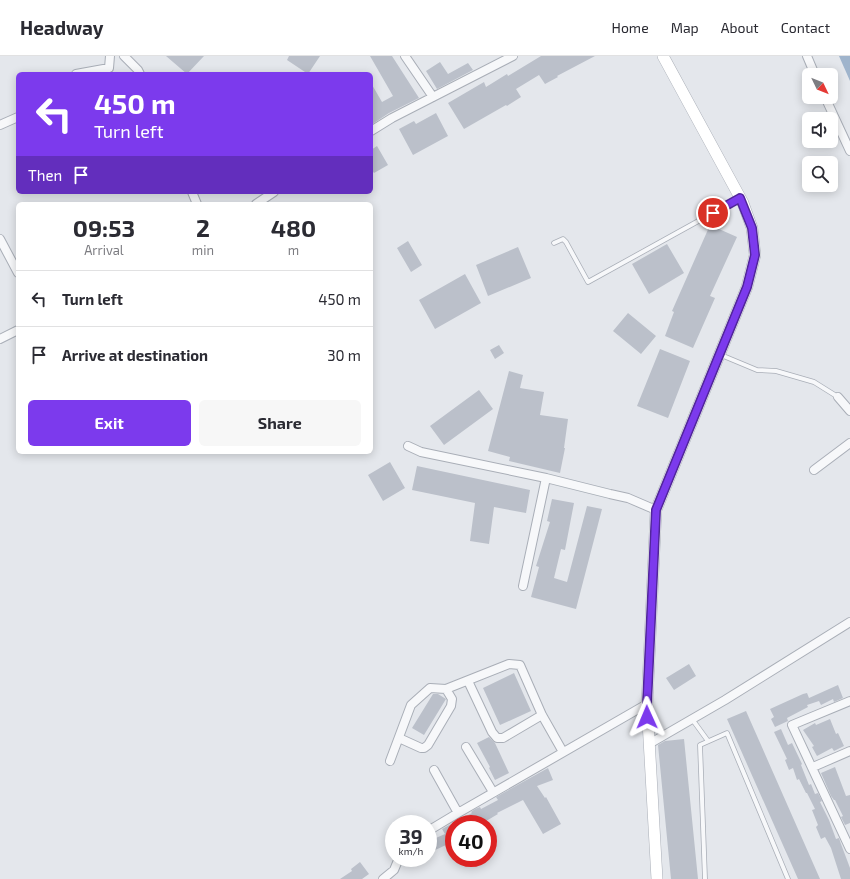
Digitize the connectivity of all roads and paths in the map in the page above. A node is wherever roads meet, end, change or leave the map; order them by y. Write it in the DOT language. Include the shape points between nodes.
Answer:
graph roads {
  1 [pos="110,56"];
  2 [pos="124,56"];
  3 [pos="405,56"];
  4 [pos="513,56"];
  5 [pos="663,56"];
  6 [pos="807,56"];
  7 [pos="812,68"];
  8 [pos="87,72"];
  9 [pos="139,72"];
  10 [pos="433,97"];
  11 [pos="828,104"];
  12 [pos="16,118"];
  13 [pos="0,125"];
  14 [pos="373,131"];
  15 [pos="850,151"];
  16 [pos="271,194"];
  17 [pos="740,198"];
  18 [pos="259,202"];
  19 [pos="0,239"];
  20 [pos="554,243"];
  21 [pos="16,269"];
  22 [pos="16,331"];
  23 [pos="0,339"];
  24 [pos="720,355"];
  25 [pos="838,397"];
  26 [pos="850,411"];
  27 [pos="850,443"];
  28 [pos="408,446"];
  29 [pos="814,470"];
  30 [pos="546,478"];
  31 [pos="656,510"];
  32 [pos="523,586"];
  33 [pos="850,622"];
  34 [pos="468,681"];
  35 [pos="446,689"];
  36 [pos="850,701"];
  37 [pos="647,704"];
  38 [pos="542,715"];
  39 [pos="692,718"];
  40 [pos="399,738"];
  41 [pos="708,741"];
  42 [pos="649,744"];
  43 [pos="466,748"];
  44 [pos="850,751"];
  45 [pos="563,752"];
  46 [pos="390,761"];
  47 [pos="812,767"];
  48 [pos="434,770"];
  49 [pos="493,792"];
  50 [pos="458,813"];
  51 [pos="437,826"];
  52 [pos="850,850"];
  53 [pos="395,867"];
  54 [pos="383,879"];
  55 [pos="657,879"];
  56 [pos="705,879"];
  57 [pos="788,879"];
  1 -- 8 [label="street" via="109,68"];
  2 -- 9 [label="street"];
  3 -- 10 [label="street"];
  4 -- 10 [label="street"];
  5 -- 17 [label="street"];
  6 -- 7 [label="street"];
  10 -- 14 [label="street"];
  11 -- 15 [label="street"];
  12 -- 13 [label="street"];
  16 -- 18 [label="street"];
  17 -- 20 [label="lane" via="588,282 566,242 563,239"];
  17 -- 24 [label="street" via="752,228 755,255 747,287"];
  19 -- 21 [label="street"];
  22 -- 23 [label="street"];
  24 -- 25 [label="lane" via="757,370 776,371 814,382"];
  24 -- 31 [label="street"];
  25 -- 26 [label="street"];
  27 -- 29 [label="street"];
  28 -- 30 [label="street" via="421,452"];
  30 -- 31 [label="street" via="628,498"];
  30 -- 32 [label="street"];
  31 -- 37 [label="street"];
  33 -- 39 [label="street"];
  34 -- 35 [label="street"];
  34 -- 38 [label="street" via="509,664 520,665"];
  34 -- 38 [label="street" via="497,738 503,738"];
  35 -- 40 [label="street" via="430,688 411,705"];
  35 -- 40 [label="street" via="452,699 451,706 428,745 421,748"];
  36 -- 47 [label="street" via="792,725"];
  37 -- 42 [label="street"];
  37 -- 45 [label="street"];
  38 -- 45 [label="street"];
  39 -- 41 [label="lane"];
  39 -- 42 [label="street"];
  40 -- 46 [label="street"];
  41 -- 56 [label="lane" via="700,745"];
  41 -- 57 [label="lane" via="727,733"];
  42 -- 55 [label="street"];
  43 -- 49 [label="street"];
  44 -- 47 [label="street"];
  45 -- 49 [label="street"];
  47 -- 52 [label="street"];
  48 -- 50 [label="street"];
  49 -- 50 [label="street"];
  50 -- 51 [label="street"];
  53 -- 54 [label="street"];
}
